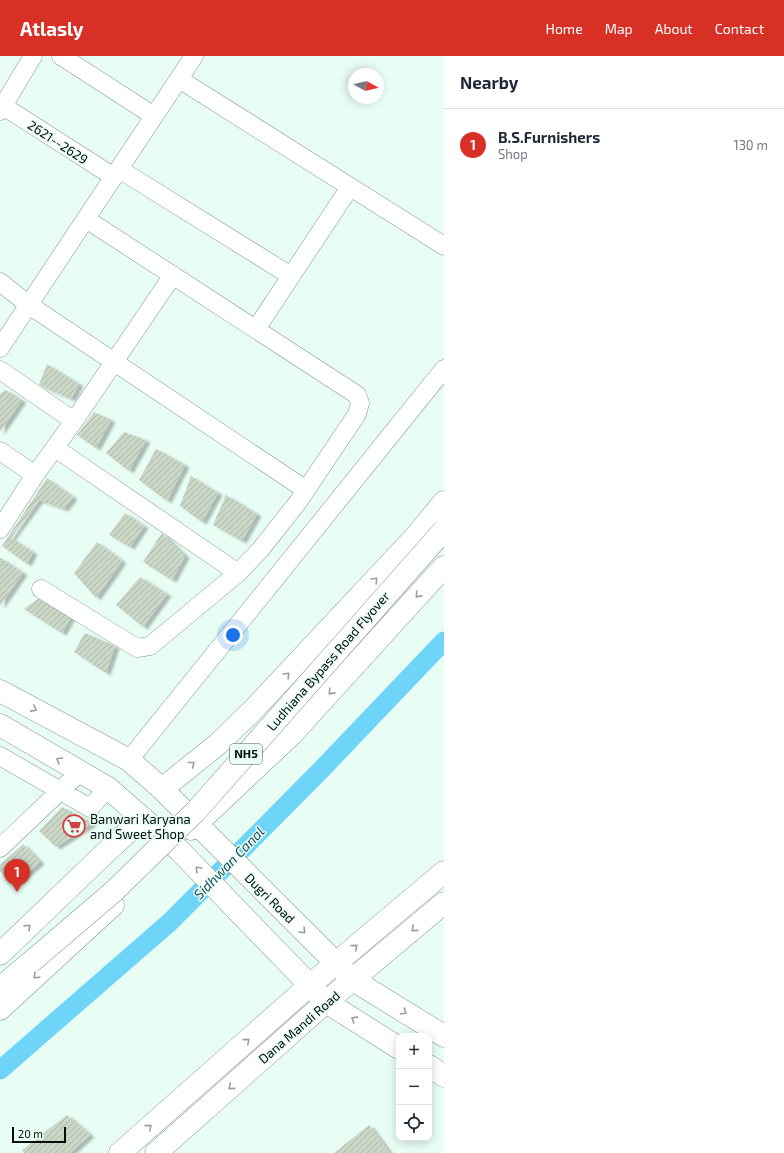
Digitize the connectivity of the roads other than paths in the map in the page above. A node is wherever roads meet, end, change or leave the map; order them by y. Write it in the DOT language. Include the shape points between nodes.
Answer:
graph roads {
  1 [pos="33,56"];
  2 [pos="61,56"];
  3 [pos="194,56"];
  4 [pos="179,79"];
  5 [pos="2,109"];
  6 [pos="154,116"];
  7 [pos="116,173"];
  8 [pos="350,186"];
  9 [pos="86,219"];
  10 [pos="444,246"];
  11 [pos="173,275"];
  12 [pos="291,276"];
  13 [pos="0,282"];
  14 [pos="29,304"];
  15 [pos="256,330"];
  16 [pos="0,348"];
  17 [pos="114,362"];
  18 [pos="444,369"];
  19 [pos="0,370"];
  20 [pos="74,421"];
  21 [pos="55,448"];
  22 [pos="0,452"];
  23 [pos="35,475"];
  24 [pos="306,490"];
  25 [pos="444,502"];
  26 [pos="0,529"];
  27 [pos="444,530"];
  28 [pos="444,567"];
  29 [pos="238,573"];
  30 [pos="41,589"];
  31 [pos="0,691"];
  32 [pos="0,725"];
  33 [pos="0,756"];
  34 [pos="129,760"];
  35 [pos="80,772"];
  36 [pos="108,788"];
  37 [pos="162,789"];
  38 [pos="59,791"];
  39 [pos="143,818"];
  40 [pos="198,826"];
  41 [pos="0,848"];
  42 [pos="177,848"];
  43 [pos="444,872"];
  44 [pos="444,903"];
  45 [pos="0,954"];
  46 [pos="335,964"];
  47 [pos="353,980"];
  48 [pos="310,985"];
  49 [pos="0,988"];
  50 [pos="326,1002"];
  51 [pos="0,1009"];
  52 [pos="444,1036"];
  53 [pos="396,1046"];
  54 [pos="432,1068"];
  55 [pos="444,1076"];
  56 [pos="120,1153"];
  57 [pos="156,1153"];
  1 -- 5 [label="street"];
  2 -- 6 [label="street"];
  3 -- 4 [label="street"];
  4 -- 6 [label="street"];
  4 -- 8 [label="street"];
  5 -- 7 [label="street, 2621--2629"];
  6 -- 7 [label="street"];
  7 -- 9 [label="street"];
  7 -- 12 [label="street, 2621--2629"];
  8 -- 10 [label="street"];
  8 -- 12 [label="street"];
  9 -- 11 [label="street"];
  9 -- 14 [label="street"];
  11 -- 15 [label="street"];
  11 -- 17 [label="street"];
  12 -- 15 [label="street"];
  13 -- 14 [label="street"];
  14 -- 16 [label="street"];
  14 -- 17 [label="street"];
  15 -- 24 [label="street" via="360,399 357,414"];
  17 -- 20 [label="street"];
  17 -- 24 [label="street"];
  18 -- 34 [label="street"];
  19 -- 20 [label="street"];
  20 -- 21 [label="street"];
  21 -- 23 [label="street"];
  21 -- 29 [label="street"];
  22 -- 23 [label="street"];
  23 -- 26 [label="street"];
  24 -- 29 [label="street" via="261,549"];
  37 -- 25 [label="main road, one-way" via="218,744 258,705"];
  27 -- 49 [label="main road, Ludhiana Bypass Road Flyover / NH5, bridge" via="196,810 113,892"];
  28 -- 40 [label="main road, one-way" via="292,734"];
  29 -- 30 [label="street" via="157,641 150,646 137,648"];
  31 -- 34 [label="main road, Dugri Road, one-way"];
  35 -- 32 [label="main road, one-way"];
  33 -- 38 [label="street"];
  34 -- 37 [label="main road, Dugri Road"];
  35 -- 36 [label="main road"];
  35 -- 38 [label="street"];
  36 -- 38 [label="street" via="90,808"];
  36 -- 39 [label="main road"];
  37 -- 40 [label="main road, Dugri Road"];
  38 -- 41 [label="street"];
  39 -- 42 [label="main road"];
  45 -- 39 [label="main road, one-way"];
  40 -- 42 [label="main road"];
  40 -- 46 [label="main road, Dugri Road, one-way"];
  48 -- 42 [label="main road, one-way"];
  42 -- 51 [label="main road, one-way"];
  46 -- 43 [label="main road, one-way"];
  44 -- 47 [label="main road, Dana Mandi Road, one-way"];
  46 -- 47 [label="main road, Dugri Road"];
  46 -- 48 [label="main road"];
  47 -- 50 [label="main road, Dana Mandi Road"];
  47 -- 52 [label="main road, Dugri Road, one-way"];
  48 -- 50 [label="main road"];
  56 -- 48 [label="main road, one-way"];
  53 -- 50 [label="main road, one-way"];
  50 -- 57 [label="main road, Dana Mandi Road, one-way"];
  54 -- 55 [label="main road"];
}
